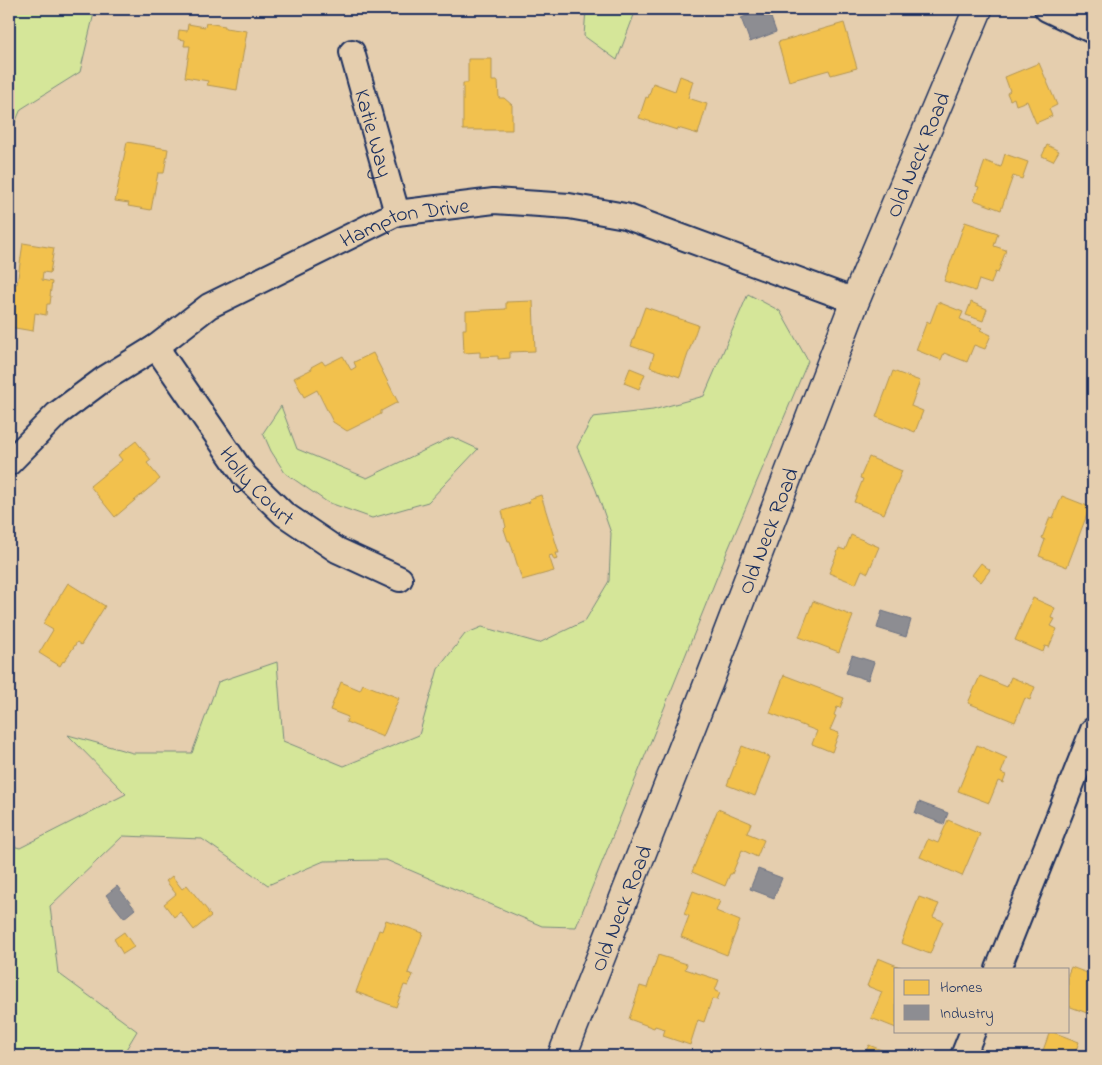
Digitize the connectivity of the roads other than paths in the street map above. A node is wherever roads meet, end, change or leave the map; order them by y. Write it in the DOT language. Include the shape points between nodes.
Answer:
graph roads {
  1 [pos="978,9"];
  2 [pos="1047,9"];
  3 [pos="1093,30"];
  4 [pos="352,52"];
  5 [pos="397,213"];
  6 [pos="855,300"];
  7 [pos="156,346"];
  8 [pos="9,463"];
  9 [pos="400,579"];
  10 [pos="1093,730"];
  11 [pos="998,968"];
  12 [pos="973,1032"];
  13 [pos="562,1056"];
  14 [pos="963,1056"];
  1 -- 6 [label="street, Old Neck Road"];
  2 -- 3 [label="street"];
  4 -- 5 [label="street, Katie Way"];
  5 -- 6 [label="street, Hampton Drive" via="494,201 568,206 625,216"];
  5 -- 7 [label="street, Hampton Drive" via="209,306"];
  6 -- 13 [label="street, Old Neck Road"];
  7 -- 8 [label="street, Hampton Drive" via="57,414"];
  7 -- 9 [label="street, Holly Court" via="244,474 284,514 337,550"];
  10 -- 11 [label="street"];
  12 -- 14 [label="street"];
}
